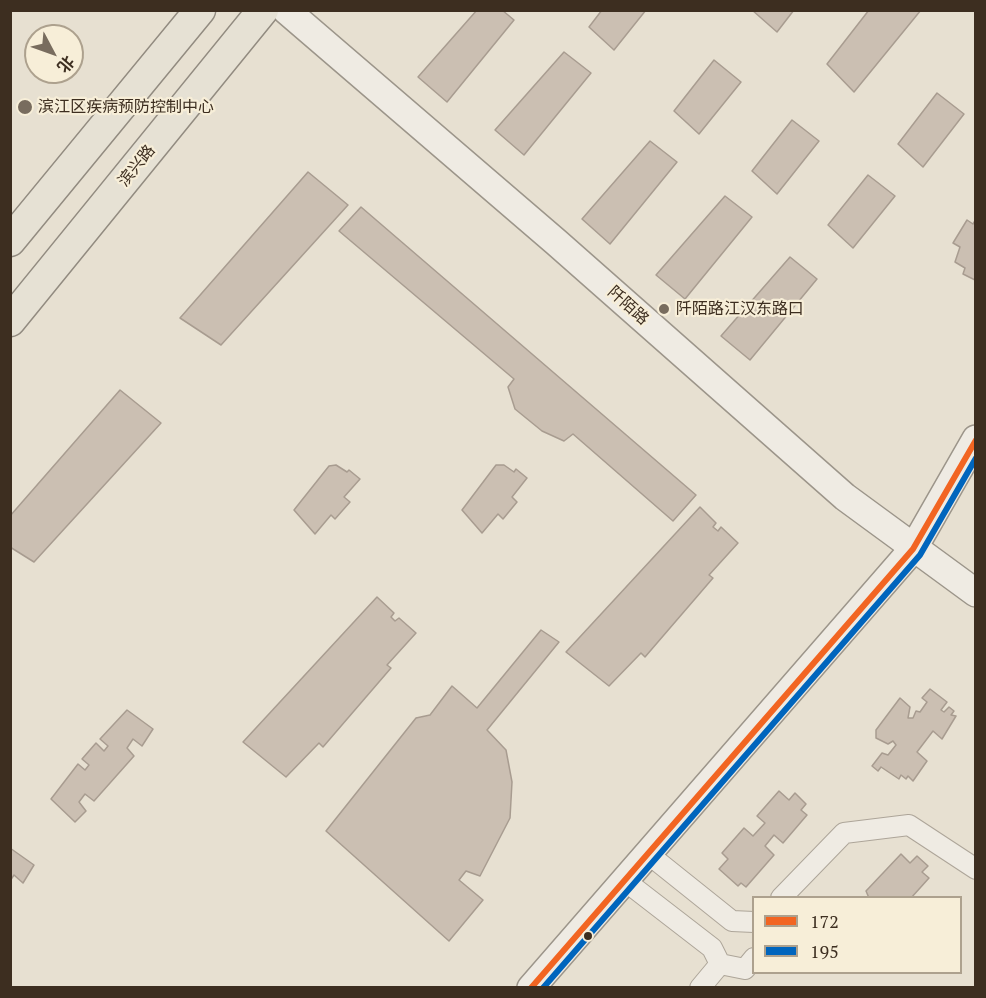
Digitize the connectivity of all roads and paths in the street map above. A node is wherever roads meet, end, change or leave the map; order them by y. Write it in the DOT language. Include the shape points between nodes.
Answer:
graph roads {
  1 [pos="200,10"];
  2 [pos="263,10"];
  3 [pos="286,10"];
  4 [pos="10,241"];
  5 [pos="10,321"];
  6 [pos="975,439"];
  7 [pos="914,549"];
  8 [pos="975,593"];
  9 [pos="647,853"];
  10 [pos="975,869"];
  11 [pos="624,880"];
  12 [pos="782,896"];
  13 [pos="752,922"];
  14 [pos="752,959"];
  15 [pos="720,964"];
  16 [pos="531,987"];
  17 [pos="700,987"];
  1 -- 4 [label="main road"];
  2 -- 5 [label="main road, 滨兴路"];
  3 -- 7 [label="street, 阡陌路" via="845,497"];
  6 -- 7 [label="street"];
  7 -- 8 [label="street, 阡陌路"];
  7 -- 9 [label="street"];
  9 -- 11 [label="street"];
  9 -- 13 [label="street" via="732,921"];
  10 -- 12 [label="street" via="909,825 843,833"];
  11 -- 15 [label="street" via="712,948"];
  11 -- 16 [label="street"];
  14 -- 15 [label="street" via="745,969"];
  15 -- 17 [label="street"];
}
